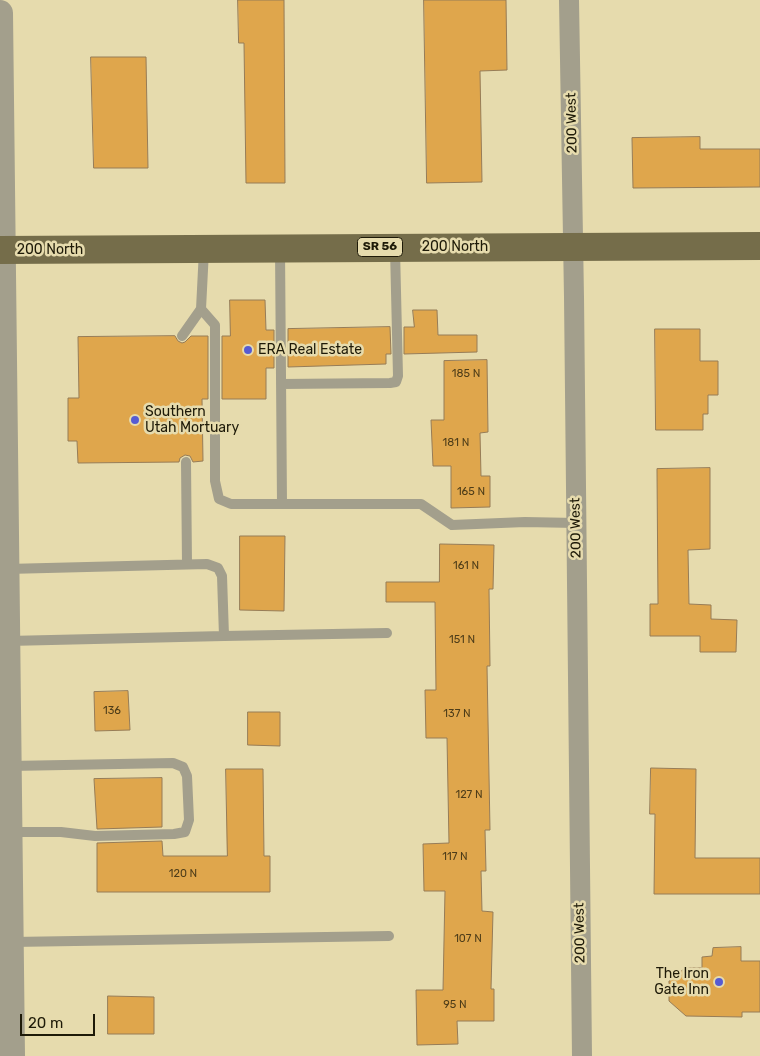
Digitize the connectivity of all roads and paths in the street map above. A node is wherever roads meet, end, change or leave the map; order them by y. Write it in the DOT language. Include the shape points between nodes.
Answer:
graph roads {
  1 [pos="570,0"];
  2 [pos="0,14"];
  3 [pos="574,246"];
  4 [pos="760,246"];
  5 [pos="395,247"];
  6 [pos="204,248"];
  7 [pos="280,248"];
  8 [pos="1,250"];
  9 [pos="201,309"];
  10 [pos="182,336"];
  11 [pos="281,384"];
  12 [pos="186,462"];
  13 [pos="282,504"];
  14 [pos="576,523"];
  15 [pos="187,564"];
  16 [pos="6,570"];
  17 [pos="387,633"];
  18 [pos="224,636"];
  19 [pos="7,641"];
  20 [pos="4,700"];
  21 [pos="9,766"];
  22 [pos="9,832"];
  23 [pos="390,936"];
  24 [pos="11,942"];
  25 [pos="12,1056"];
  26 [pos="582,1056"];
  1 -- 3 [label="street, 200 West"];
  2 -- 8 [label="street"];
  3 -- 4 [label="main road, 200 North / SR 56"];
  3 -- 5 [label="main road, 200 North / SR 56"];
  3 -- 14 [label="street, 200 West"];
  5 -- 7 [label="main road, 200 North / SR 56"];
  5 -- 11 [label="lane" via="396,382"];
  6 -- 7 [label="main road, 200 North / SR 56"];
  6 -- 8 [label="main road, 200 North / SR 56"];
  6 -- 9 [label="lane"];
  7 -- 11 [label="lane"];
  8 -- 16 [label="street"];
  9 -- 10 [label="lane"];
  9 -- 13 [label="lane" via="215,325 215,481 219,499 231,504"];
  11 -- 13 [label="lane"];
  12 -- 15 [label="lane"];
  13 -- 14 [label="lane" via="421,504 452,525"];
  14 -- 26 [label="street, 200 West"];
  15 -- 16 [label="lane"];
  15 -- 18 [label="lane" via="207,564 218,568 222,576"];
  16 -- 19 [label="street"];
  17 -- 18 [label="lane"];
  18 -- 19 [label="lane"];
  19 -- 20 [label="street"];
  20 -- 21 [label="street"];
  21 -- 22 [label="street"];
  21 -- 22 [label="lane" via="173,763 183,767 187,776 189,820 185,832 174,834 95,836"];
  22 -- 24 [label="street"];
  23 -- 24 [label="lane"];
  24 -- 25 [label="street"];
}
